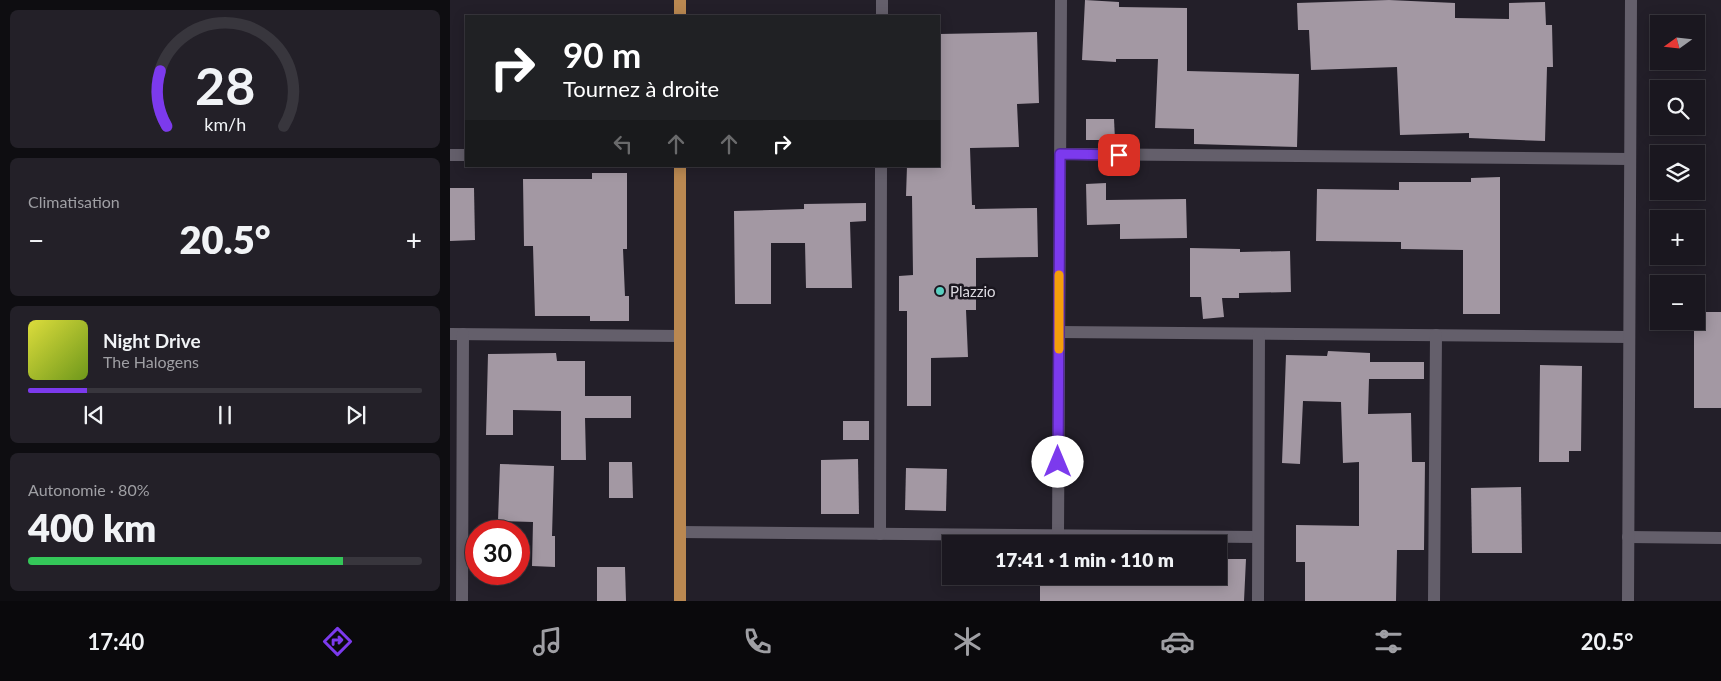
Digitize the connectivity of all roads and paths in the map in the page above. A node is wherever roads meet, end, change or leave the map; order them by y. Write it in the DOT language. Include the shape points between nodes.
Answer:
graph roads {
  1 [pos="680,0"];
  2 [pos="882,0"];
  3 [pos="1061,0"];
  4 [pos="1631,0"];
  5 [pos="680,15"];
  6 [pos="882,15"];
  7 [pos="1060,154"];
  8 [pos="450,155"];
  9 [pos="465,155"];
  10 [pos="1630,158"];
  11 [pos="680,167"];
  12 [pos="881,167"];
  13 [pos="1059,332"];
  14 [pos="450,334"];
  15 [pos="463,334"];
  16 [pos="1259,334"];
  17 [pos="680,336"];
  18 [pos="1436,336"];
  19 [pos="1629,337"];
  20 [pos="680,532"];
  21 [pos="880,534"];
  22 [pos="969,535"];
  23 [pos="1058,535"];
  24 [pos="1227,537"];
  25 [pos="1258,537"];
  26 [pos="1628,537"];
  27 [pos="1721,538"];
  28 [pos="462,601"];
  29 [pos="680,601"];
  30 [pos="1258,601"];
  31 [pos="1434,601"];
  32 [pos="1628,601"];
  1 -- 5 [label="main road"];
  2 -- 6 [label="street"];
  3 -- 7 [label="street"];
  4 -- 10 [label="street"];
  7 -- 10 [label="street"];
  7 -- 13 [label="street"];
  8 -- 9 [label="street"];
  10 -- 19 [label="street"];
  11 -- 17 [label="main road"];
  12 -- 21 [label="street"];
  13 -- 16 [label="street"];
  13 -- 23 [label="street"];
  14 -- 15 [label="street"];
  15 -- 17 [label="street"];
  15 -- 28 [label="street"];
  16 -- 18 [label="street"];
  16 -- 25 [label="street"];
  17 -- 20 [label="main road"];
  18 -- 19 [label="street"];
  18 -- 31 [label="street"];
  19 -- 26 [label="street"];
  20 -- 21 [label="street"];
  20 -- 29 [label="main road"];
  21 -- 22 [label="street"];
  24 -- 25 [label="street"];
  25 -- 30 [label="street"];
  26 -- 27 [label="street"];
  26 -- 32 [label="street"];
}
